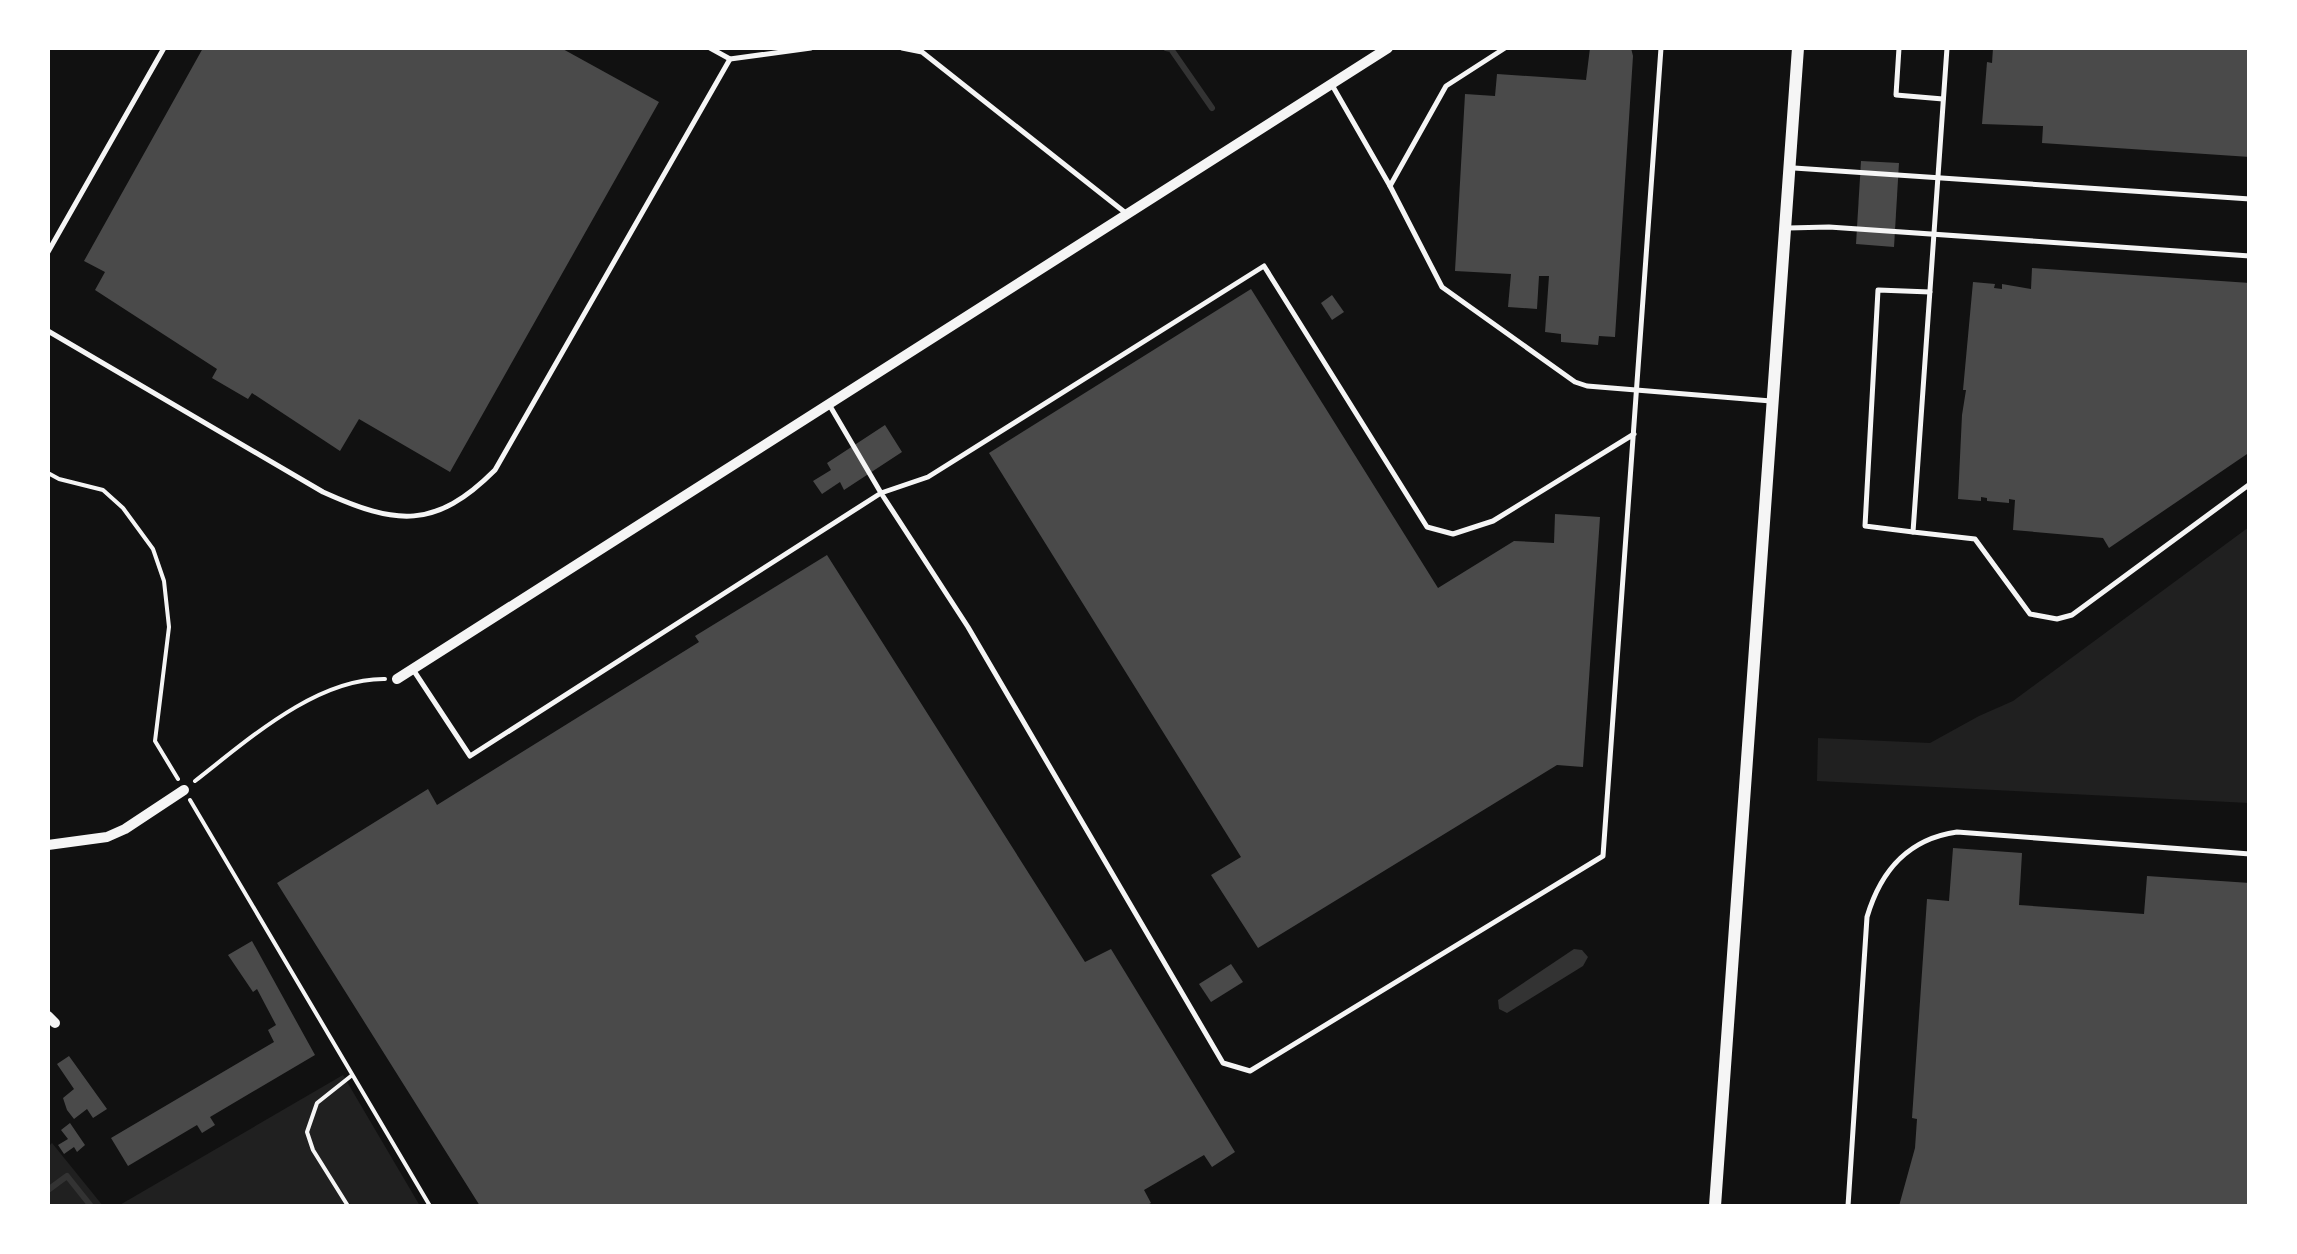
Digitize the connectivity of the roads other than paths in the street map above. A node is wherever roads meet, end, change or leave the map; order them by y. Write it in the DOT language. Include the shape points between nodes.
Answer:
graph roads {
  1 [pos="164,48"];
  2 [pos="710,48"];
  3 [pos="810,48"];
  4 [pos="902,48"];
  5 [pos="1388,48"];
  6 [pos="1505,48"];
  7 [pos="1661,48"];
  8 [pos="1798,48"];
  9 [pos="1899,48"];
  10 [pos="1947,48"];
  11 [pos="730,59"];
  12 [pos="1331,84"];
  13 [pos="1943,99"];
  14 [pos="1790,168"];
  15 [pos="1938,178"];
  16 [pos="1390,186"];
  17 [pos="2250,199"];
  18 [pos="1127,214"];
  19 [pos="1786,228"];
  20 [pos="1934,235"];
  21 [pos="48,252"];
  22 [pos="2250,256"];
  23 [pos="1930,292"];
  24 [pos="48,331"];
  25 [pos="1637,390"];
  26 [pos="1774,402"];
  27 [pos="829,404"];
  28 [pos="1634,434"];
  29 [pos="2250,484"];
  30 [pos="880,493"];
  31 [pos="1913,532"];
  32 [pos="412,669"];
  33 [pos="397,679"];
  34 [pos="184,790"];
  35 [pos="48,845"];
  36 [pos="2250,854"];
  37 [pos="1715,1206"];
  38 [pos="1848,1206"];
  1 -- 21 [label="lane"];
  2 -- 11 [label="lane"];
  3 -- 11 [label="lane"];
  4 -- 18 [label="lane" via="922,52"];
  5 -- 12 [label="street"];
  6 -- 16 [label="lane" via="1446,86"];
  7 -- 25 [label="lane"];
  8 -- 14 [label="street"];
  9 -- 13 [label="lane" via="1896,95"];
  10 -- 13 [label="lane"];
  11 -- 24 [label="lane" via="495,470 442,510 404,518 365,511"];
  12 -- 16 [label="lane"];
  12 -- 18 [label="street"];
  13 -- 15 [label="lane"];
  14 -- 15 [label="lane"];
  14 -- 19 [label="street"];
  15 -- 17 [label="lane"];
  15 -- 20 [label="lane"];
  16 -- 25 [label="lane" via="1442,287 1576,382"];
  18 -- 27 [label="street"];
  19 -- 20 [label="lane"];
  19 -- 26 [label="street"];
  20 -- 22 [label="lane"];
  20 -- 23 [label="lane"];
  23 -- 31 [label="lane"];
  23 -- 31 [label="lane" via="1878,290 1865,526"];
  25 -- 26 [label="lane"];
  25 -- 28 [label="lane"];
  26 -- 37 [label="street"];
  27 -- 30 [label="lane"];
  27 -- 32 [label="street"];
  28 -- 30 [label="lane" via="1494,521 1453,534 1427,527 1264,266 928,477"];
  28 -- 30 [label="lane" via="1603,856 1250,1071 1223,1063 968,627"];
  29 -- 31 [label="lane" via="2072,615 2057,619 2030,614 1976,539"];
  30 -- 32 [label="lane" via="470,756"];
  32 -- 33 [label="street"];
  34 -- 35 [label="street" via="126,830"];
  36 -- 38 [label="lane" via="1957,832 1934,836 1898,859 1882,878 1867,917"];
}
